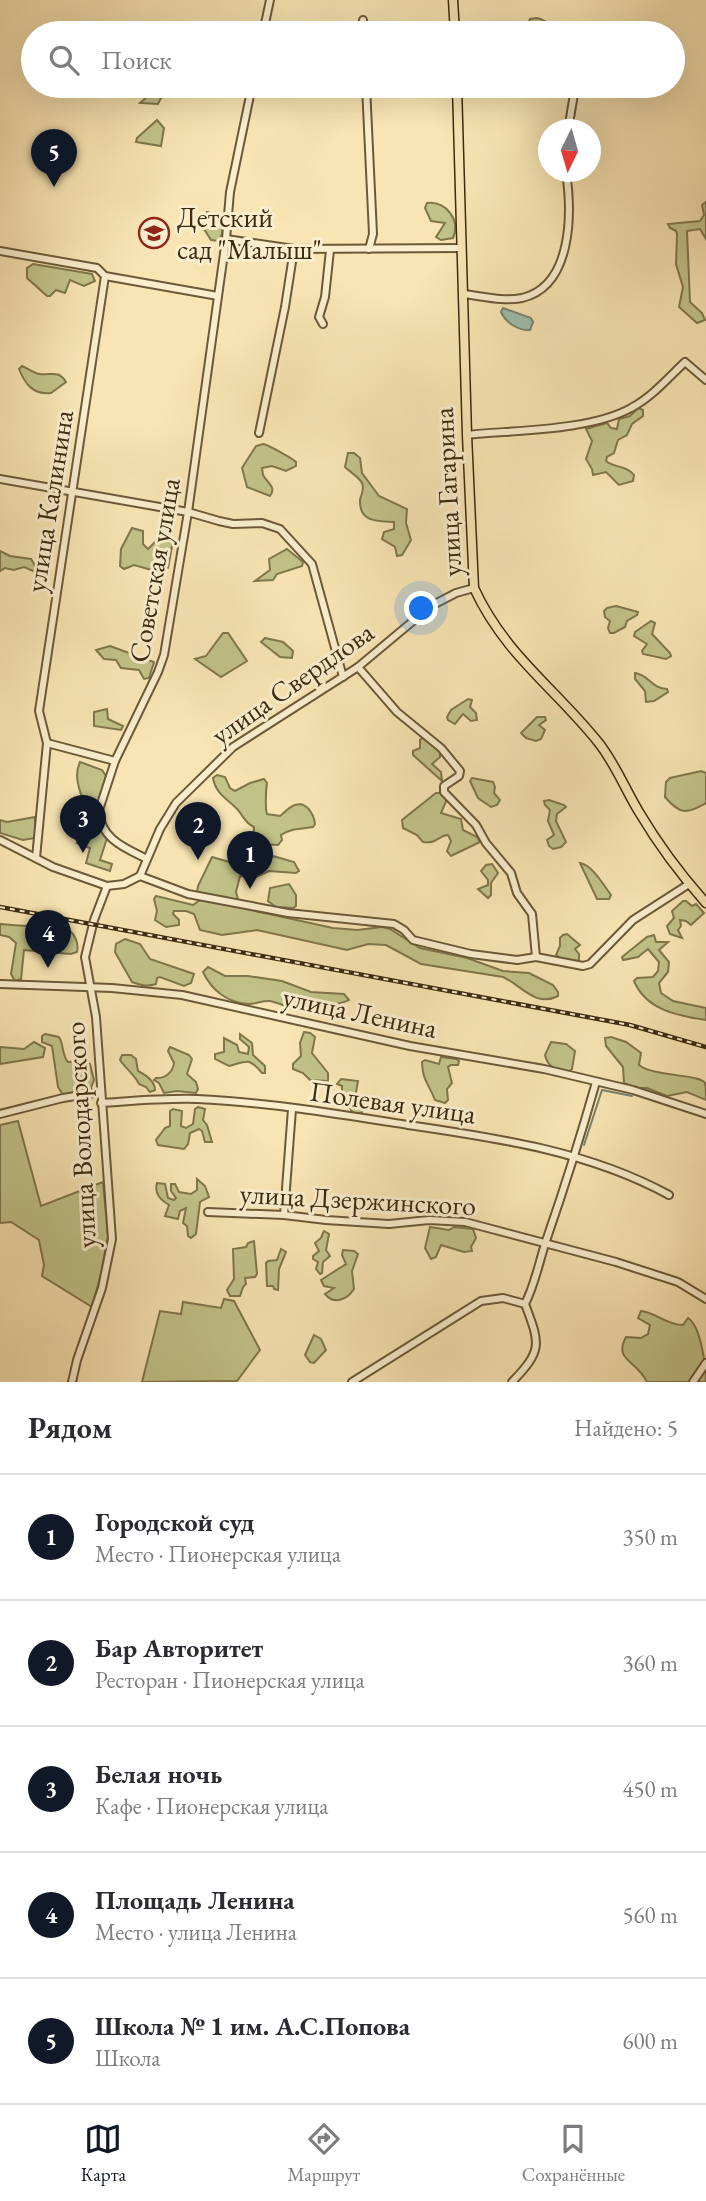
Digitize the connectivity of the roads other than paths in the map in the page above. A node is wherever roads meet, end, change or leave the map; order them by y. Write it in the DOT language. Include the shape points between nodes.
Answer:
graph roads {
  1 [pos="270,0"];
  2 [pos="453,0"];
  3 [pos="266,21"];
  4 [pos="454,21"];
  5 [pos="250,98"];
  6 [pos="367,98"];
  7 [pos="457,98"];
  8 [pos="573,98"];
  9 [pos="570,119"];
  10 [pos="568,182"];
  11 [pos="226,239"];
  12 [pos="462,248"];
  13 [pos="294,249"];
  14 [pos="369,249"];
  15 [pos="330,250"];
  16 [pos="0,251"];
  17 [pos="105,276"];
  18 [pos="463,294"];
  19 [pos="218,296"];
  20 [pos="323,324"];
  21 [pos="706,380"];
  22 [pos="259,433"];
  23 [pos="467,435"];
  24 [pos="0,479"];
  25 [pos="71,491"];
  26 [pos="188,512"];
  27 [pos="474,588"];
  28 [pos="358,667"];
  29 [pos="343,677"];
  30 [pos="47,743"];
  31 [pos="115,761"];
  32 [pos="0,840"];
  33 [pos="36,858"];
  34 [pos="147,859"];
  35 [pos="140,876"];
  36 [pos="689,884"];
  37 [pos="107,886"];
  38 [pos="706,903"];
  39 [pos="536,957"];
  40 [pos="0,984"];
  41 [pos="90,987"];
  42 [pos="596,1082"];
  43 [pos="101,1092"];
  44 [pos="101,1103"];
  45 [pos="292,1109"];
  46 [pos="0,1114"];
  47 [pos="706,1114"];
  48 [pos="576,1157"];
  49 [pos="669,1195"];
  50 [pos="208,1212"];
  51 [pos="284,1215"];
  52 [pos="546,1241"];
  53 [pos="706,1299"];
  54 [pos="525,1304"];
  55 [pos="706,1363"];
  56 [pos="72,1382"];
  57 [pos="352,1382"];
  58 [pos="512,1382"];
  59 [pos="693,1382"];
  1 -- 3 [label="street"];
  2 -- 4 [label="main road"];
  5 -- 11 [label="street, Советская улица" via="230,192"];
  6 -- 14 [label="street" via="373,234"];
  7 -- 12 [label="main road, улица Гагарина"];
  8 -- 9 [label="street"];
  10 -- 18 [label="street" via="566,240 551,280 533,294 513,300"];
  11 -- 13 [label="street"];
  11 -- 19 [label="street, Советская улица"];
  12 -- 14 [label="street"];
  12 -- 18 [label="main road, улица Гагарина"];
  13 -- 15 [label="street"];
  13 -- 22 [label="street"];
  14 -- 15 [label="street"];
  15 -- 20 [label="street" via="319,317"];
  16 -- 17 [label="street" via="97,268"];
  17 -- 19 [label="street"];
  17 -- 25 [label="street, улица Калинина"];
  18 -- 23 [label="main road, улица Гагарина"];
  19 -- 26 [label="street, Советская улица"];
  21 -- 23 [label="street" via="685,362 646,398 614,416"];
  23 -- 27 [label="main road, улица Гагарина"];
  24 -- 25 [label="street"];
  25 -- 26 [label="street"];
  25 -- 30 [label="street, улица Калинина" via="39,710"];
  26 -- 29 [label="street" via="233,524 272,524 297,546 312,564"];
  26 -- 31 [label="street, Советская улица" via="164,655"];
  27 -- 28 [label="street, улица Свердлова" via="431,606"];
  27 -- 36 [label="main road, улица Гагарина" via="511,650 600,744 658,842"];
  28 -- 29 [label="street, улица Свердлова"];
  28 -- 39 [label="street" via="397,712 441,748 460,771 444,786 444,792 476,825 511,873 517,893 532,914"];
  29 -- 34 [label="street, улица Свердлова" via="233,747 176,803"];
  30 -- 31 [label="street"];
  30 -- 33 [label="street, улица Калинина"];
  31 -- 34 [label="street, Советская улица" via="99,817 110,839"];
  32 -- 33 [label="street"];
  33 -- 37 [label="street"];
  34 -- 35 [label="street, улица Свердлова"];
  35 -- 37 [label="street"];
  35 -- 39 [label="street" via="188,894 274,911 388,923 399,926 413,940 459,952 517,960"];
  36 -- 38 [label="main road, улица Гагарина"];
  36 -- 39 [label="street" via="633,920 590,964"];
  37 -- 41 [label="street, улица Володарского" via="85,957"];
  40 -- 41 [label="street, улица Ленина"];
  41 -- 42 [label="street, улица Ленина" via="182,995"];
  41 -- 43 [label="street, улица Володарского"];
  42 -- 47 [label="street, улица Ленина"];
  42 -- 48 [label="street"];
  43 -- 44 [label="street, улица Володарского"];
  43 -- 46 [label="street"];
  44 -- 45 [label="street, Полевая улица" via="199,1100"];
  44 -- 56 [label="street, улица Володарского" via="111,1248"];
  45 -- 48 [label="street, Полевая улица" via="530,1145"];
  45 -- 51 [label="street"];
  48 -- 49 [label="street, Полевая улица"];
  48 -- 52 [label="street"];
  50 -- 51 [label="street, улица Дзержинского"];
  51 -- 52 [label="street, улица Дзержинского" via="389,1224 465,1222"];
  52 -- 53 [label="street, улица Дзержинского" via="678,1282"];
  52 -- 54 [label="street"];
  54 -- 57 [label="street" via="503,1298 481,1301"];
  54 -- 58 [label="street" via="537,1339 536,1351"];
  55 -- 59 [label="street"];
}
